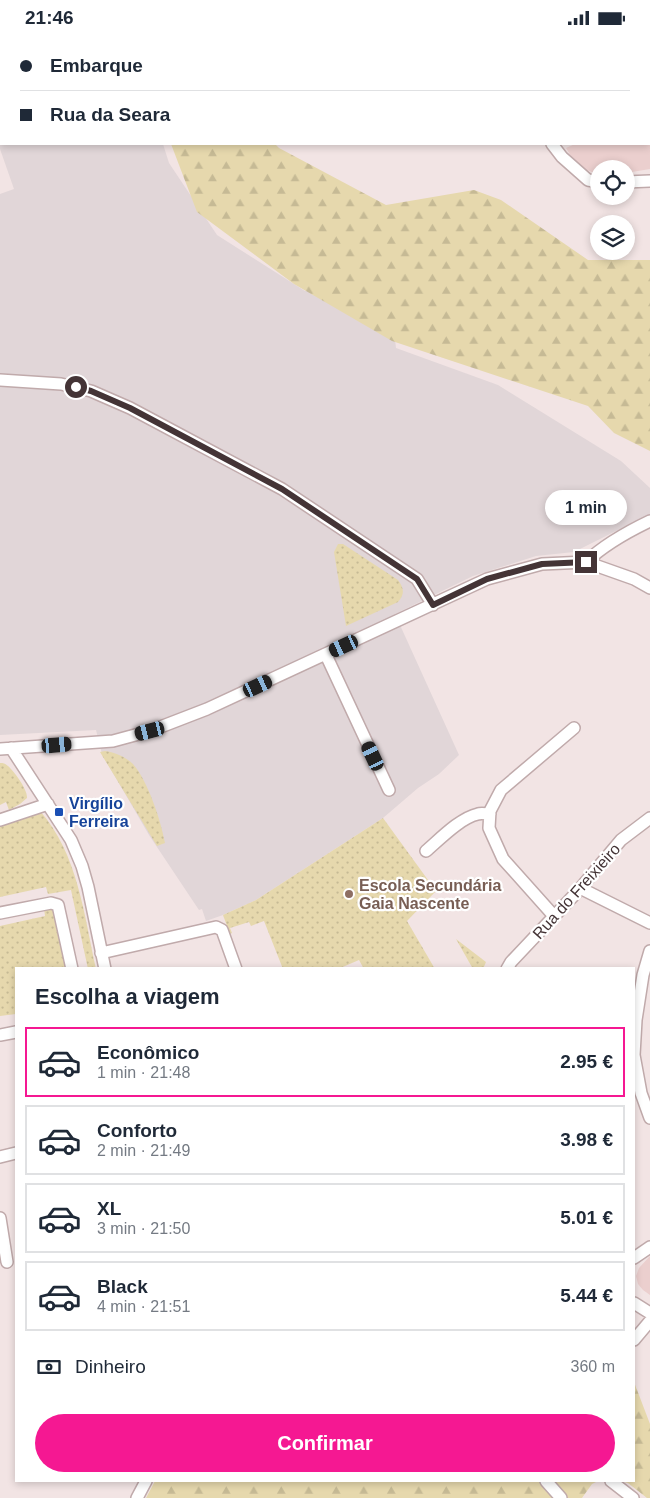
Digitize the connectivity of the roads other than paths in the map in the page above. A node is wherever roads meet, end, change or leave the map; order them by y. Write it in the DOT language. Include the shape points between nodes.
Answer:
graph roads {
  1 [pos="553,145"];
  2 [pos="590,181"];
  3 [pos="650,181"];
  4 [pos="635,182"];
  5 [pos="0,380"];
  6 [pos="650,521"];
  7 [pos="586,562"];
  8 [pos="650,588"];
  9 [pos="433,605"];
  10 [pos="326,655"];
  11 [pos="574,728"];
  12 [pos="5,748"];
  13 [pos="389,790"];
  14 [pos="48,804"];
  15 [pos="490,814"];
  16 [pos="650,818"];
  17 [pos="0,820"];
  18 [pos="426,851"];
  19 [pos="580,888"];
  20 [pos="0,913"];
  21 [pos="554,916"];
  22 [pos="650,923"];
  23 [pos="650,951"];
  24 [pos="101,953"];
  25 [pos="72,967"];
  26 [pos="104,967"];
  27 [pos="235,967"];
  28 [pos="508,967"];
  29 [pos="647,976"];
  30 [pos="15,1032"];
  31 [pos="0,1035"];
  32 [pos="635,1037"];
  33 [pos="635,1060"];
  34 [pos="650,1117"];
  35 [pos="15,1153"];
  36 [pos="0,1157"];
  37 [pos="0,1218"];
  38 [pos="650,1247"];
  39 [pos="635,1257"];
  40 [pos="8,1262"];
  41 [pos="635,1304"];
  42 [pos="650,1313"];
  43 [pos="650,1321"];
  44 [pos="635,1340"];
  45 [pos="145,1482"];
  46 [pos="547,1482"];
  47 [pos="612,1482"];
  48 [pos="137,1498"];
  49 [pos="561,1498"];
  50 [pos="633,1498"];
  1 -- 2 [label="street"];
  3 -- 4 [label="street"];
  5 -- 9 [label="street" via="61,384 91,391 130,408 282,489 417,579"];
  6 -- 7 [label="street" via="618,537"];
  7 -- 8 [label="street"];
  7 -- 9 [label="street" via="542,564 487,579"];
  9 -- 10 [label="street"];
  10 -- 12 [label="street" via="150,731 113,741"];
  10 -- 13 [label="street"];
  11 -- 15 [label="street" via="501,790"];
  12 -- 14 [label="street"];
  14 -- 17 [label="street"];
  14 -- 24 [label="street" via="71,840 82,866"];
  15 -- 18 [label="street" via="479,813 469,818"];
  15 -- 21 [label="street" via="489,828 503,859"];
  16 -- 19 [label="street, Rua do Freixieiro" via="621,840"];
  19 -- 21 [label="street, Rua do Freixieiro"];
  19 -- 22 [label="street"];
  20 -- 25 [label="street" via="55,903 59,908"];
  21 -- 28 [label="street, Rua do Freixieiro"];
  23 -- 29 [label="street"];
  24 -- 26 [label="street"];
  24 -- 27 [label="street" via="216,927 222,930"];
  29 -- 32 [label="street"];
  30 -- 31 [label="street"];
  33 -- 34 [label="street" via="641,1093"];
  35 -- 36 [label="street"];
  37 -- 40 [label="street"];
  38 -- 39 [label="street"];
  41 -- 42 [label="street"];
  43 -- 44 [label="street"];
  45 -- 48 [label="street"];
  46 -- 49 [label="street"];
  47 -- 50 [label="street"];
}
